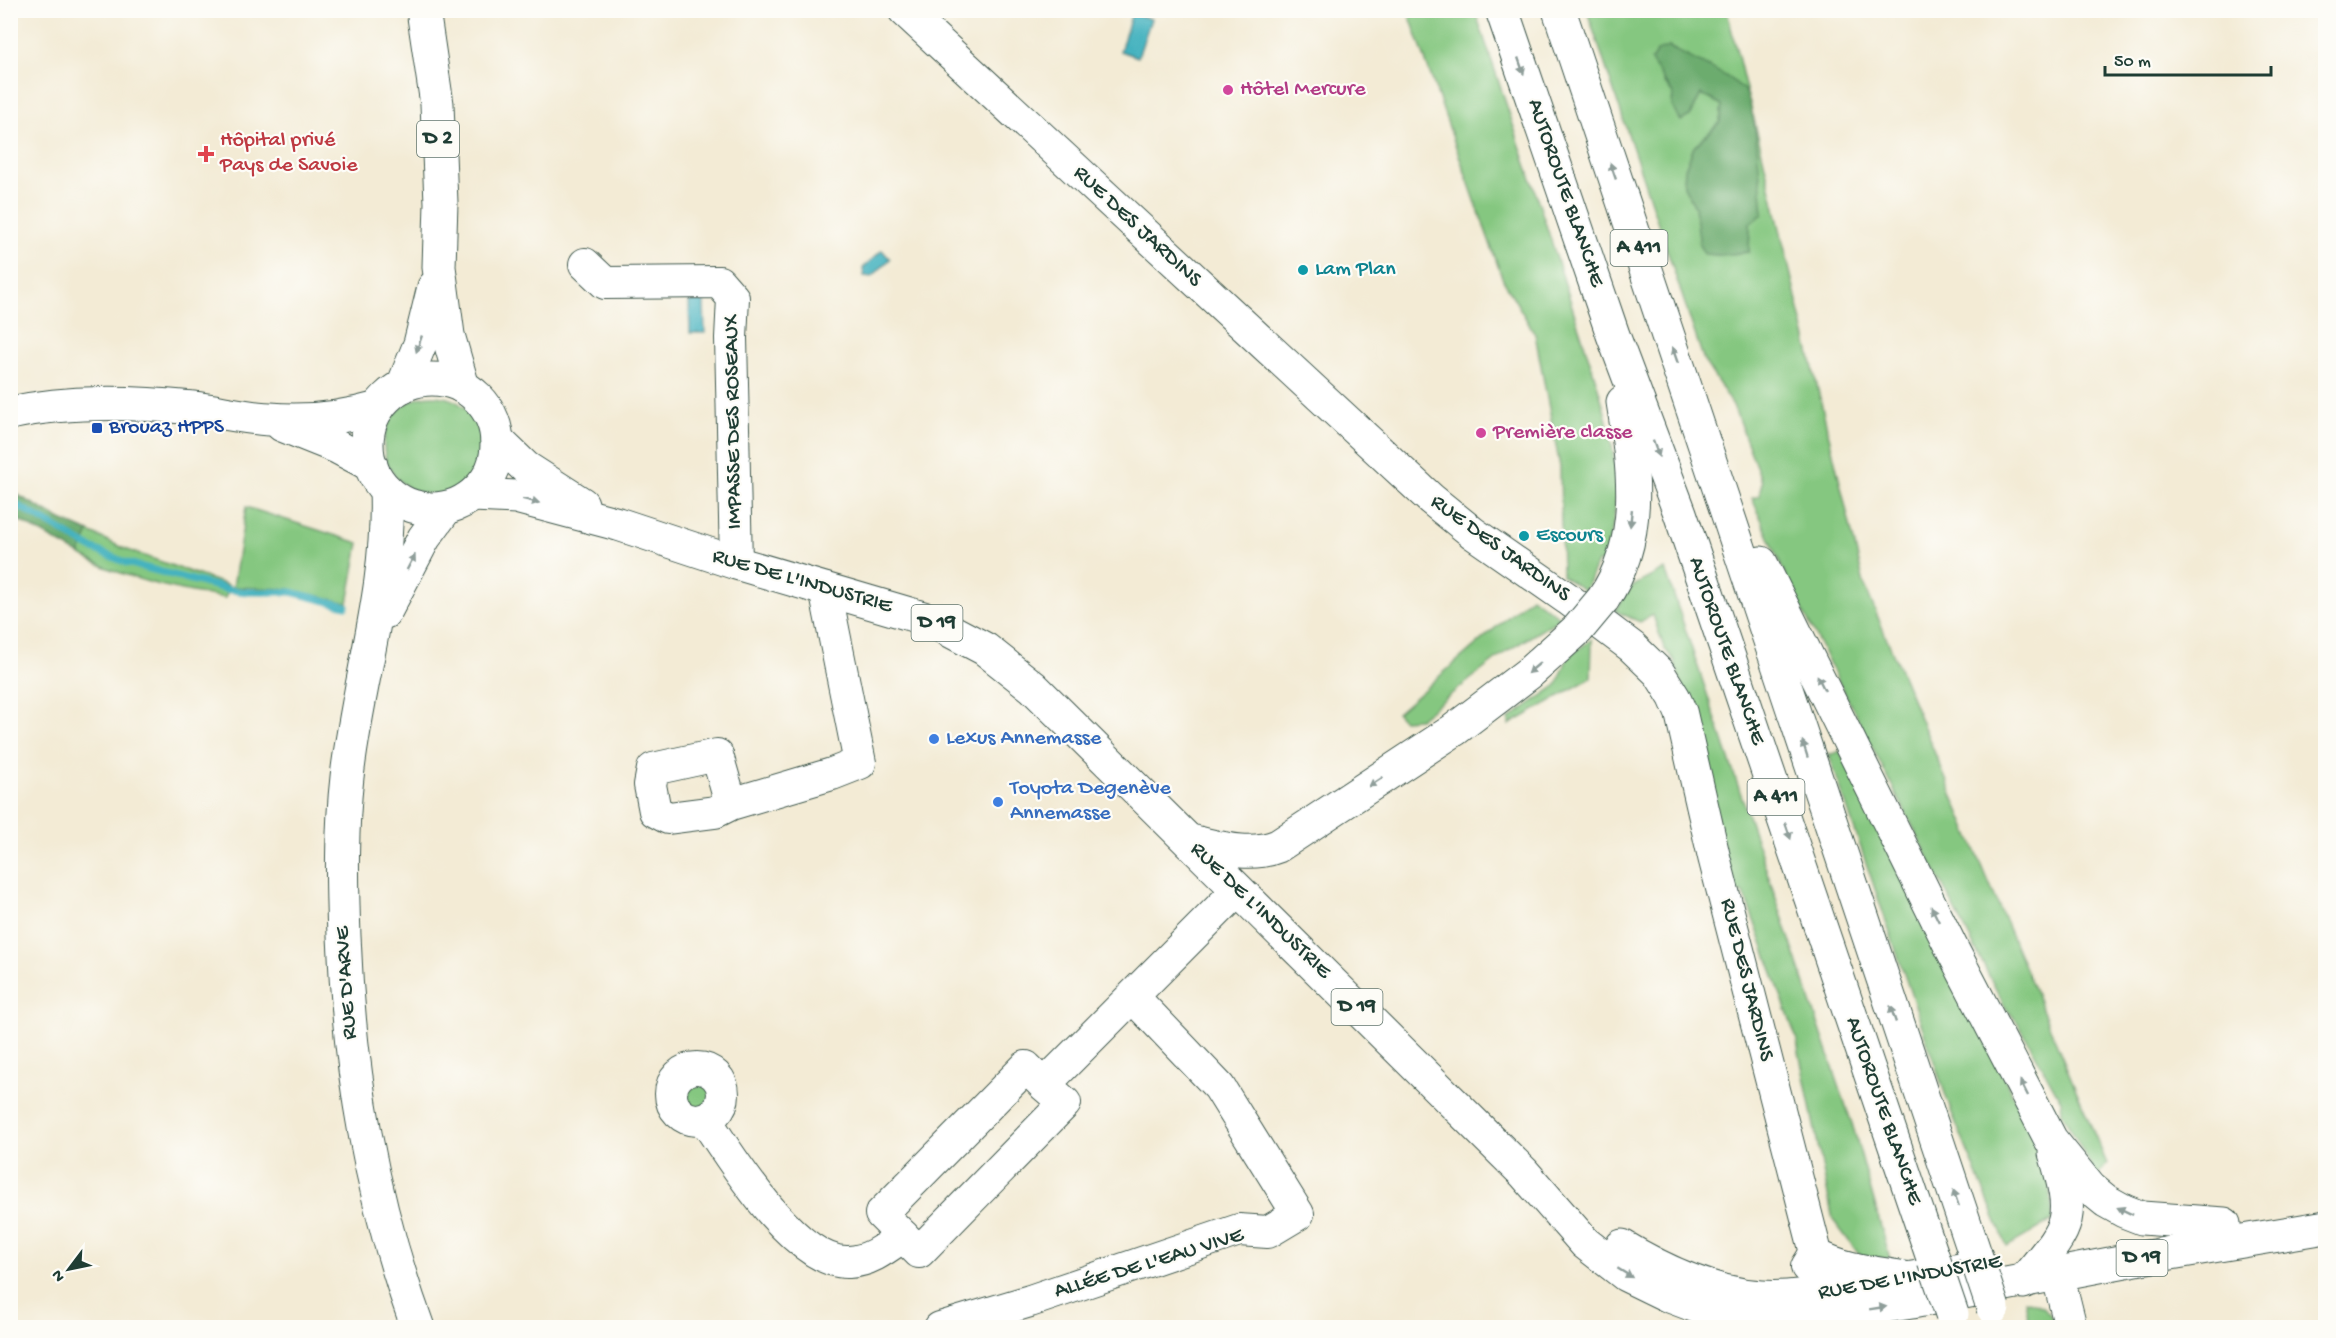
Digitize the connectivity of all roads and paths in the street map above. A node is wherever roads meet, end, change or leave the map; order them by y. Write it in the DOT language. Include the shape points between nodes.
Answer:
graph roads {
  1 [pos="423,10"];
  2 [pos="904,10"];
  3 [pos="1502,10"];
  4 [pos="1559,10"];
  5 [pos="585,264"];
  6 [pos="439,267"];
  7 [pos="1613,335"];
  8 [pos="403,386"];
  9 [pos="464,387"];
  10 [pos="378,408"];
  11 [pos="1694,411"];
  12 [pos="10,413"];
  13 [pos="270,420"];
  14 [pos="497,440"];
  15 [pos="378,477"];
  16 [pos="459,501"];
  17 [pos="618,524"];
  18 [pos="736,564"];
  19 [pos="825,589"];
  20 [pos="374,633"];
  21 [pos="731,804"];
  22 [pos="1189,841"];
  23 [pos="1238,890"];
  24 [pos="1133,997"];
  25 [pos="1044,1085"];
  26 [pos="705,1119"];
  27 [pos="2051,1140"];
  28 [pos="2325,1207"];
  29 [pos="2224,1224"];
  30 [pos="2325,1227"];
  31 [pos="903,1236"];
  32 [pos="1815,1254"];
  33 [pos="2052,1265"];
  34 [pos="1923,1270"];
  35 [pos="1784,1298"];
  36 [pos="1837,1312"];
  37 [pos="1707,1313"];
  38 [pos="1996,1318"];
  39 [pos="1955,1321"];
  40 [pos="418,1328"];
  41 [pos="940,1328"];
  42 [pos="2071,1328"];
  1 -- 6 [label="main road, D 2" via="437,104"];
  2 -- 32 [label="street, RUE DES JARDINS" via="1431,499 1632,647 1667,684 1681,713"];
  3 -- 7 [label="main road, AUTOROUTE BLANCHE / A 411, one-way"];
  11 -- 4 [label="main road, AUTOROUTE BLANCHE / A 411, one-way"];
  5 -- 18 [label="street, IMPASSE DES ROSEAUX" via="605,283 719,282 733,298"];
  6 -- 8 [label="main road, D 2, one-way" via="420,344"];
  6 -- 9 [label="main road, D 2" via="448,335"];
  7 -- 22 [label="main road, one-way, bridge" via="1629,436 1633,494 1630,530 1614,581 1578,629 1529,673 1454,730 1278,846 1244,852"];
  7 -- 34 [label="main road, AUTOROUTE BLANCHE / A 411, one-way" via="1680,513"];
  8 -- 9 [label="main road" via="433,380"];
  8 -- 10 [label="main road"];
  9 -- 14 [label="main road" via="487,409"];
  10 -- 13 [label="main road" via="328,419"];
  10 -- 15 [label="main road" via="368,435"];
  27 -- 11 [label="main road, one-way" via="1763,567"];
  38 -- 11 [label="main road, AUTOROUTE BLANCHE / A 411, one-way, bridge"];
  12 -- 13 [label="main road" via="121,403 194,408"];
  13 -- 15 [label="main road" via="337,447"];
  14 -- 16 [label="main road" via="492,470 480,488"];
  14 -- 17 [label="main road, RUE DE L'INDUSTRIE / D 19" via="543,480"];
  15 -- 16 [label="main road" via="401,501 418,507"];
  15 -- 20 [label="main road, RUE D'ARVE" via="387,540"];
  16 -- 17 [label="main road, RUE DE L'INDUSTRIE / D 19, one-way" via="516,497"];
  20 -- 16 [label="main road, RUE D'ARVE, one-way" via="424,538"];
  17 -- 18 [label="main road, RUE DE L'INDUSTRIE / D 19"];
  18 -- 19 [label="main road, RUE DE L'INDUSTRIE / D 19"];
  19 -- 21 [label="street" via="860,763"];
  19 -- 22 [label="main road, RUE DE L'INDUSTRIE / D 19" via="930,620 985,649 1033,687"];
  20 -- 40 [label="main road, RUE D'ARVE" via="361,684 346,780 342,888 346,997 354,1074 376,1192"];
  22 -- 23 [label="main road, RUE DE L'INDUSTRIE / D 19"];
  23 -- 24 [label="street"];
  23 -- 37 [label="main road, RUE DE L'INDUSTRIE / D 19" via="1524,1173 1598,1230 1665,1269"];
  24 -- 25 [label="street"];
  24 -- 41 [label="street, ALLÉE DE L'EAU VIVE" via="1219,1087 1298,1214 1268,1232 1239,1230"];
  25 -- 31 [label="street" via="1065,1103 919,1252"];
  25 -- 31 [label="street" via="1026,1067 881,1214"];
  26 -- 31 [label="street" via="755,1192 813,1250 838,1261 858,1261 879,1253"];
  29 -- 27 [label="main road, one-way" via="2142,1218 2124,1211 2090,1188"];
  27 -- 33 [label="main road" via="2065,1187 2067,1215"];
  28 -- 29 [label="main road, RUE DE L'INDUSTRIE / D 19"];
  29 -- 33 [label="main road, RUE DE L'INDUSTRIE / D 19"];
  30 -- 33 [label="main road, RUE DE L'INDUSTRIE / D 19" via="2141,1258"];
  32 -- 34 [label="street" via="1850,1268"];
  32 -- 35 [label="street"];
  32 -- 36 [label="street, RUE DES JARDINS"];
  33 -- 34 [label="main road, RUE DE L'INDUSTRIE / D 19"];
  36 -- 33 [label="main road, RUE DE L'INDUSTRIE / D 19, one-way" via="2023,1282"];
  33 -- 42 [label="street"];
  34 -- 36 [label="main road, RUE DE L'INDUSTRIE / D 19"];
  34 -- 39 [label="main road, AUTOROUTE BLANCHE / A 411, bridge"];
  35 -- 36 [label="main road, RUE DE L'INDUSTRIE / D 19"];
  35 -- 37 [label="main road, RUE DE L'INDUSTRIE / D 19" via="1760,1297"];
  36 -- 37 [label="main road, RUE DE L'INDUSTRIE / D 19" via="1774,1319"];
}
